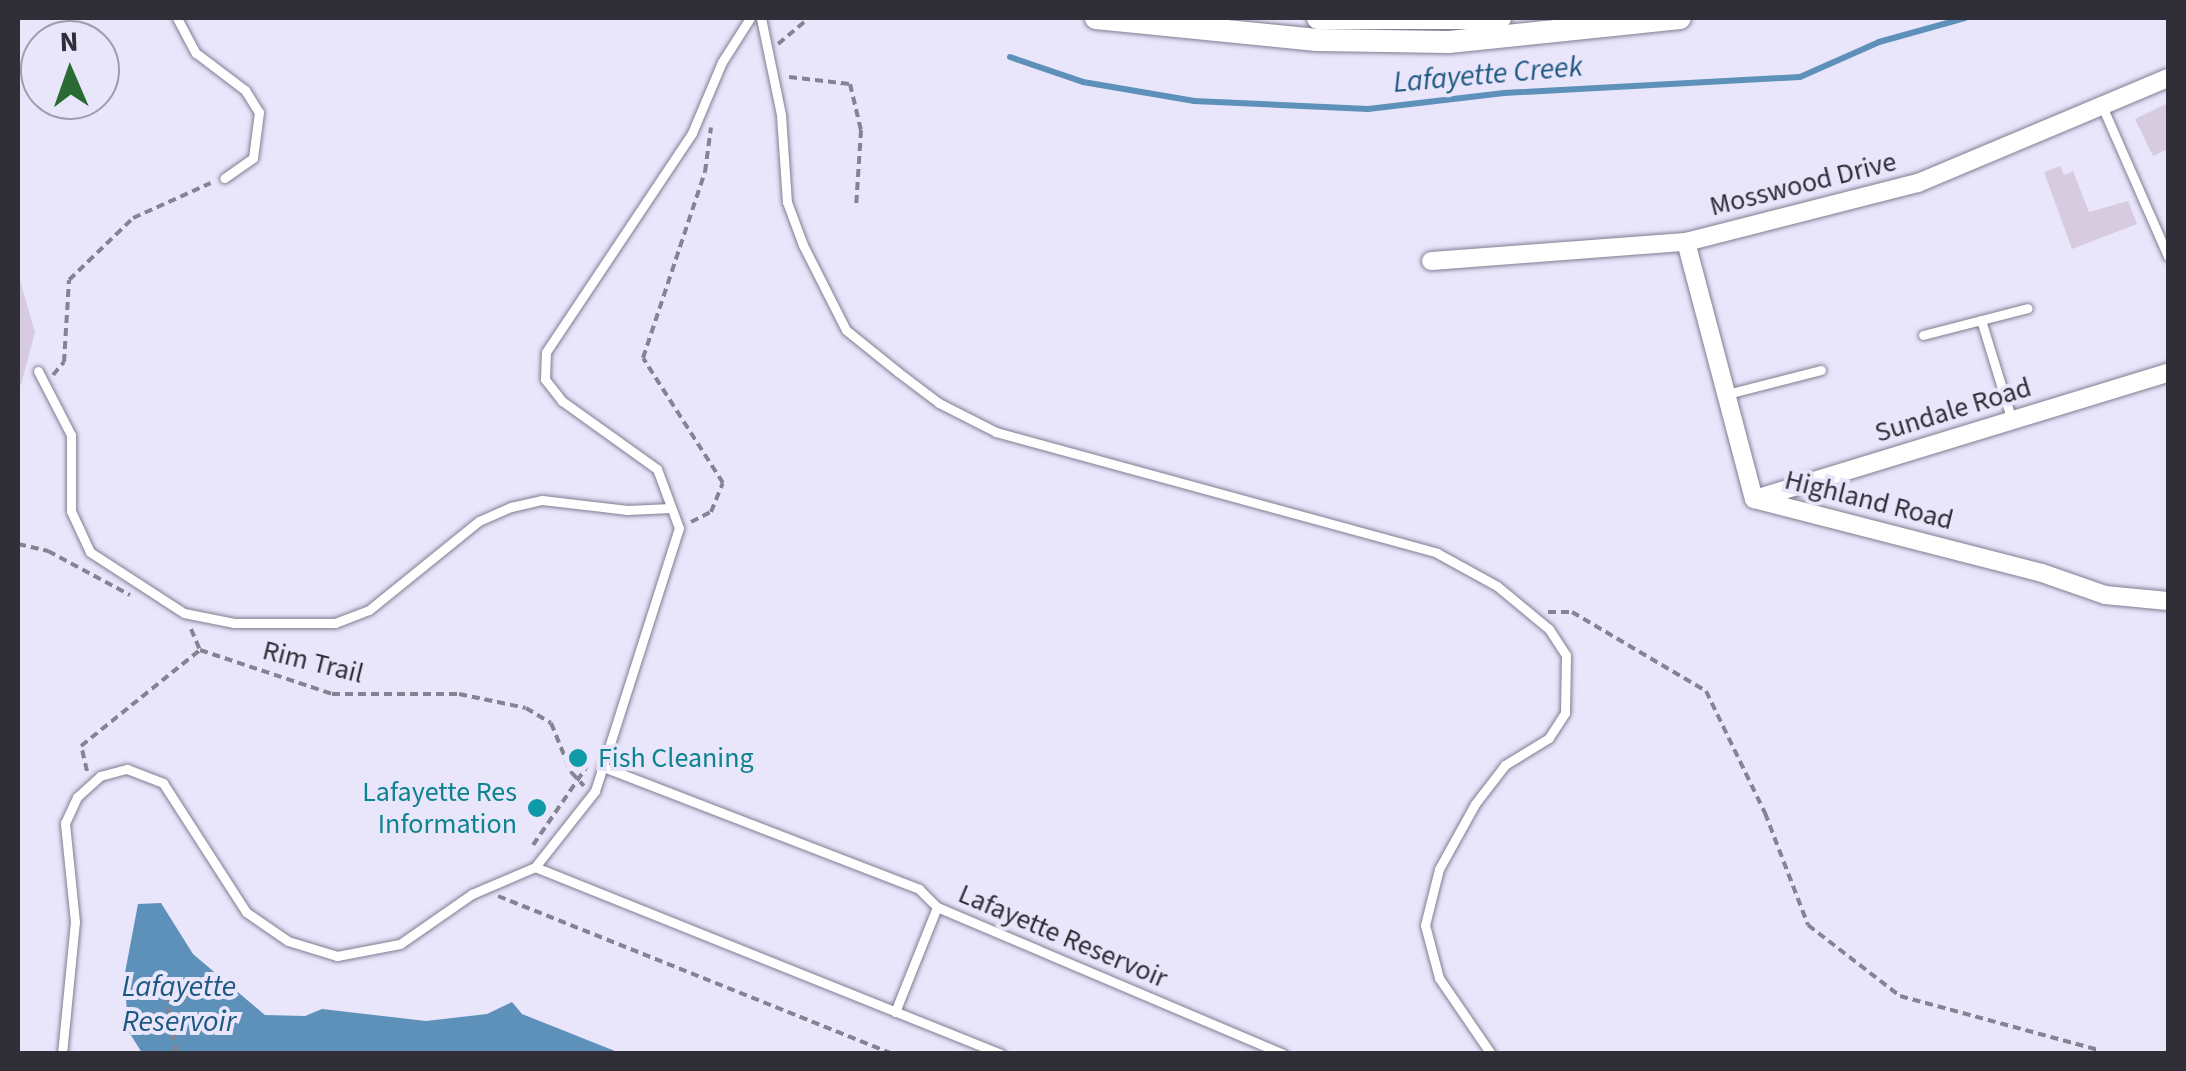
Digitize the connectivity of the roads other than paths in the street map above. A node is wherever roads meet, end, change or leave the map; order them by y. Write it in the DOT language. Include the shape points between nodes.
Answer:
graph roads {
  1 [pos="177,18"];
  2 [pos="750,18"];
  3 [pos="761,18"];
  4 [pos="1096,18"];
  5 [pos="1318,18"];
  6 [pos="1500,18"];
  7 [pos="1680,18"];
  8 [pos="2168,78"];
  9 [pos="2102,106"];
  10 [pos="224,178"];
  11 [pos="1686,242"];
  12 [pos="2168,256"];
  13 [pos="1431,261"];
  14 [pos="2028,308"];
  15 [pos="1981,320"];
  16 [pos="1923,334"];
  17 [pos="1821,370"];
  18 [pos="2168,373"];
  19 [pos="39,374"];
  20 [pos="1726,394"];
  21 [pos="2012,420"];
  22 [pos="1754,499"];
  23 [pos="671,508"];
  24 [pos="2168,602"];
  25 [pos="606,768"];
  26 [pos="536,867"];
  27 [pos="936,907"];
  28 [pos="894,1012"];
  29 [pos="62,1054"];
  30 [pos="1001,1054"];
  31 [pos="1283,1054"];
  32 [pos="1491,1054"];
  1 -- 10 [label="lane" via="196,52 245,90 259,112 253,158"];
  2 -- 23 [label="lane" via="722,62 692,133 546,352 545,379 562,401 657,469"];
  3 -- 32 [label="lane" via="787,202 846,330 939,403 996,432 1437,553 1528,612 1566,654 1565,712 1548,738 1505,766 1475,804 1440,869 1426,925 1439,978"];
  4 -- 7 [label="main road" via="1317,40 1430,42"];
  5 -- 6 [label="main road"];
  8 -- 9 [label="street, Mosswood Drive"];
  9 -- 11 [label="street, Mosswood Drive" via="1918,182"];
  9 -- 12 [label="lane"];
  11 -- 13 [label="street, Mosswood Drive"];
  11 -- 20 [label="street, Highland Road"];
  14 -- 15 [label="lane"];
  15 -- 16 [label="lane"];
  15 -- 21 [label="lane"];
  17 -- 20 [label="lane"];
  18 -- 21 [label="street, Sundale Road"];
  19 -- 23 [label="lane" via="71,435 71,511 90,552 184,613 286,627 335,623 369,610 479,521 511,507 542,500"];
  20 -- 22 [label="street, Highland Road"];
  21 -- 22 [label="street, Sundale Road"];
  22 -- 24 [label="street, Highland Road" via="2105,595"];
  23 -- 25 [label="lane" via="679,528 630,670"];
  25 -- 26 [label="lane"];
  25 -- 27 [label="lane, Lafayette Reservoir" via="920,889"];
  26 -- 28 [label="lane"];
  26 -- 29 [label="lane" via="472,894 400,944 336,956 288,942 246,912 163,783 127,769 88,784 65,823 76,922"];
  27 -- 28 [label="lane"];
  27 -- 31 [label="lane, Lafayette Reservoir"];
  28 -- 30 [label="lane"];
}
